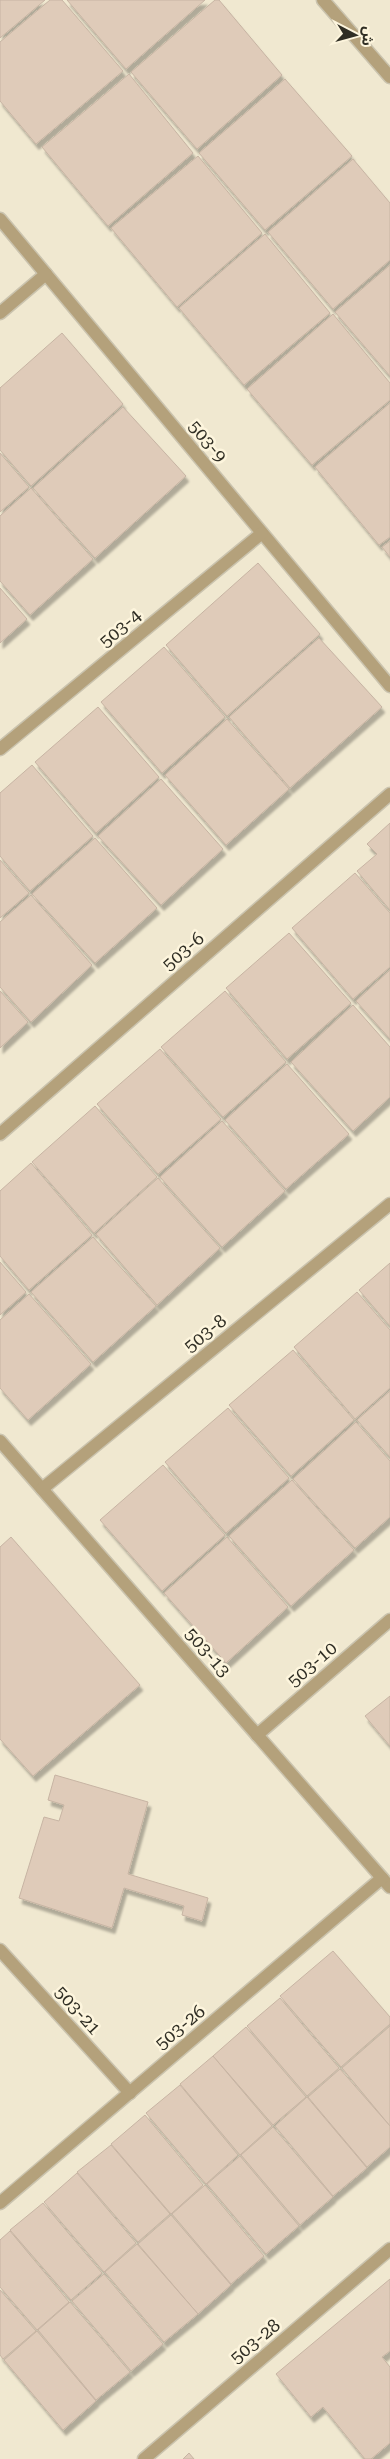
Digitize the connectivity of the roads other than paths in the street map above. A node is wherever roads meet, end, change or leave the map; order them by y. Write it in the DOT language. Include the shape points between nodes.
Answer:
graph roads {
  1 [pos="323,0"];
  2 [pos="390,77"];
  3 [pos="0,219"];
  4 [pos="46,274"];
  5 [pos="0,313"];
  6 [pos="262,533"];
  7 [pos="390,686"];
  8 [pos="0,749"];
  9 [pos="390,794"];
  10 [pos="0,1134"];
  11 [pos="390,1204"];
  12 [pos="0,1441"];
  13 [pos="42,1488"];
  14 [pos="390,1620"];
  15 [pos="257,1735"];
  16 [pos="386,1883"];
  17 [pos="0,1950"];
  18 [pos="130,2093"];
  19 [pos="0,2203"];
  20 [pos="390,2249"];
  21 [pos="144,2459"];
  1 -- 2 [label="street"];
  3 -- 4 [label="street, 503-9"];
  4 -- 5 [label="street"];
  4 -- 6 [label="street, 503-9"];
  6 -- 7 [label="street, 503-9"];
  6 -- 8 [label="street, 503-4"];
  9 -- 10 [label="street, 503-6"];
  11 -- 13 [label="street, 503-8"];
  12 -- 13 [label="street, 503-13"];
  13 -- 15 [label="street, 503-13"];
  14 -- 15 [label="street, 503-10"];
  15 -- 16 [label="street, 503-13"];
  16 -- 18 [label="street, 503-26"];
  17 -- 18 [label="street, 503-21"];
  18 -- 19 [label="street, 503-26"];
  20 -- 21 [label="street, 503-28"];
}
